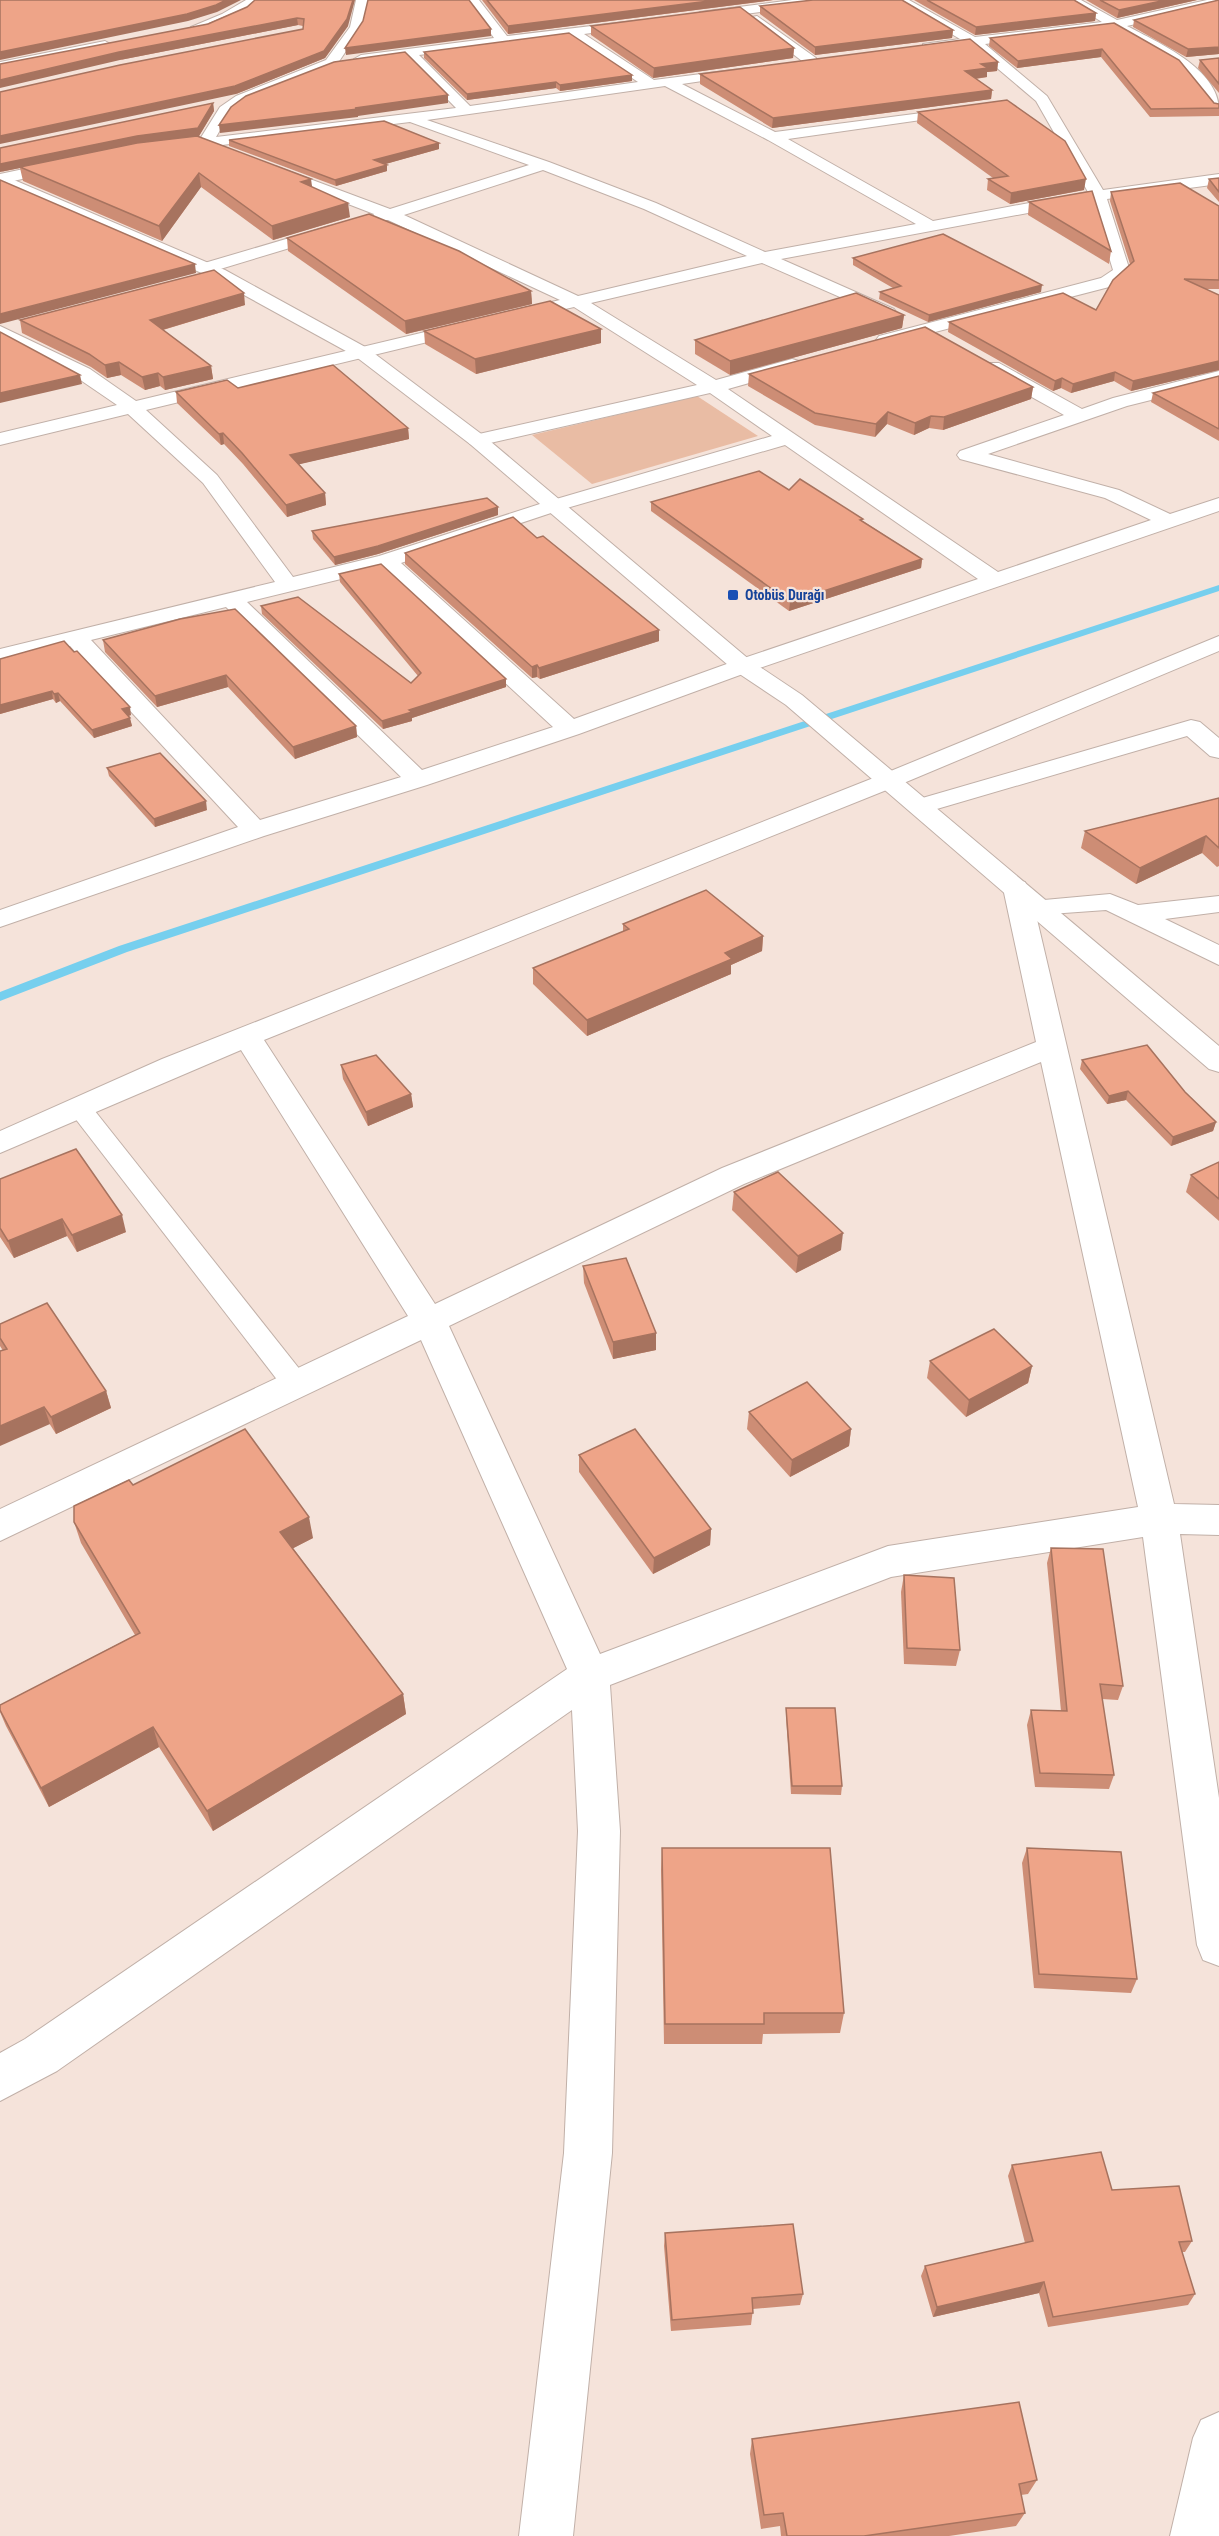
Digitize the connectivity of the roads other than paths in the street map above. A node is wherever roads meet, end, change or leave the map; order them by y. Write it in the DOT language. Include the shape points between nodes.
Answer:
graph roads {
  1 [pos="255,0"];
  2 [pos="473,0"];
  3 [pos="820,0"];
  4 [pos="900,0"];
  5 [pos="1072,0"];
  6 [pos="364,1"];
  7 [pos="1219,1"];
  8 [pos="744,11"];
  9 [pos="687,17"];
  10 [pos="652,21"];
  11 [pos="1118,24"];
  12 [pos="187,29"];
  13 [pos="571,31"];
  14 [pos="502,39"];
  15 [pos="118,42"];
  16 [pos="974,42"];
  17 [pos="916,49"];
  18 [pos="409,53"];
  19 [pos="331,63"];
  20 [pos="787,64"];
  21 [pos="0,66"];
  22 [pos="764,68"];
  23 [pos="669,83"];
  24 [pos="652,85"];
  25 [pos="242,99"];
  26 [pos="1042,99"];
  27 [pos="1019,103"];
  28 [pos="207,106"];
  29 [pos="1219,106"];
  30 [pos="984,108"];
  31 [pos="467,111"];
  32 [pos="406,118"];
  33 [pos="773,137"];
  34 [pos="204,144"];
  35 [pos="160,148"];
  36 [pos="237,156"];
  37 [pos="81,162"];
  38 [pos="259,164"];
  39 [pos="544,165"];
  40 [pos="1219,179"];
  41 [pos="4,184"];
  42 [pos="1098,195"];
  43 [pos="389,214"];
  44 [pos="366,221"];
  45 [pos="931,226"];
  46 [pos="343,228"];
  47 [pos="764,257"];
  48 [pos="207,274"];
  49 [pos="576,302"];
  50 [pos="23,325"];
  51 [pos="924,330"];
  52 [pos="0,331"];
  53 [pos="944,341"];
  54 [pos="869,345"];
  55 [pos="361,352"];
  56 [pos="974,357"];
  57 [pos="813,360"];
  58 [pos="1219,377"];
  59 [pos="713,387"];
  60 [pos="131,406"];
  61 [pos="1082,417"];
  62 [pos="788,438"];
  63 [pos="0,439"];
  64 [pos="477,440"];
  65 [pos="1219,504"];
  66 [pos="553,506"];
  67 [pos="1167,520"];
  68 [pos="386,561"];
  69 [pos="996,581"];
  70 [pos="288,585"];
  71 [pos="231,599"];
  72 [pos="76,638"];
  73 [pos="1219,643"];
  74 [pos="0,656"];
  75 [pos="743,666"];
  76 [pos="570,729"];
  77 [pos="1219,751"];
  78 [pos="883,774"];
  79 [pos="418,780"];
  80 [pos="921,807"];
  81 [pos="255,830"];
  82 [pos="1028,898"];
  83 [pos="1219,904"];
  84 [pos="1135,914"];
  85 [pos="0,919"];
  86 [pos="1219,956"];
  87 [pos="247,1036"];
  88 [pos="1052,1046"];
  89 [pos="1219,1062"];
  90 [pos="79,1107"];
  91 [pos="0,1143"];
  92 [pos="430,1323"];
  93 [pos="295,1383"];
  94 [pos="1159,1519"];
  95 [pos="1219,1520"];
  96 [pos="0,1526"];
  97 [pos="590,1675"];
  98 [pos="1219,1945"];
  99 [pos="0,2078"];
  100 [pos="1219,2438"];
  101 [pos="546,2536"];
  102 [pos="1197,2536"];
  1 -- 12 [label="street" via="227,17"];
  2 -- 14 [label="street"];
  3 -- 8 [label="street"];
  4 -- 16 [label="street"];
  5 -- 11 [label="street"];
  6 -- 19 [label="street" via="356,27"];
  7 -- 11 [label="street"];
  8 -- 9 [label="street"];
  8 -- 20 [label="street" via="817,60"];
  10 -- 13 [label="street"];
  11 -- 16 [label="street"];
  11 -- 29 [label="street" via="1190,62"];
  13 -- 14 [label="street"];
  13 -- 24 [label="street"];
  14 -- 18 [label="street"];
  15 -- 21 [label="street"];
  16 -- 17 [label="street"];
  16 -- 26 [label="street"];
  18 -- 19 [label="street"];
  18 -- 31 [label="street"];
  19 -- 25 [label="street"];
  22 -- 23 [label="street"];
  23 -- 24 [label="street"];
  23 -- 33 [label="street"];
  24 -- 31 [label="street"];
  25 -- 28 [label="street"];
  25 -- 34 [label="street" via="225,110"];
  26 -- 27 [label="street"];
  26 -- 42 [label="street"];
  30 -- 33 [label="street"];
  31 -- 32 [label="street"];
  32 -- 34 [label="street"];
  32 -- 39 [label="street"];
  33 -- 45 [label="street"];
  34 -- 35 [label="street"];
  34 -- 36 [label="street"];
  37 -- 41 [label="street"];
  38 -- 43 [label="street"];
  39 -- 43 [label="street"];
  39 -- 47 [label="street" via="650,206"];
  40 -- 42 [label="street"];
  41 -- 48 [label="street"];
  42 -- 45 [label="street"];
  42 -- 51 [label="street" via="1122,272 1107,282"];
  43 -- 44 [label="street"];
  43 -- 49 [label="street"];
  45 -- 47 [label="street"];
  46 -- 48 [label="street"];
  47 -- 49 [label="street"];
  47 -- 51 [label="street"];
  48 -- 55 [label="street"];
  49 -- 55 [label="street"];
  49 -- 59 [label="street"];
  50 -- 52 [label="street"];
  51 -- 53 [label="street"];
  51 -- 54 [label="street"];
  52 -- 60 [label="street" via="83,374"];
  55 -- 60 [label="street"];
  55 -- 64 [label="street"];
  56 -- 61 [label="street"];
  57 -- 59 [label="street"];
  58 -- 61 [label="street" via="1120,402"];
  59 -- 62 [label="street"];
  59 -- 64 [label="street"];
  60 -- 63 [label="street"];
  60 -- 70 [label="street" via="210,479"];
  61 -- 67 [label="street" via="967,455 1112,494"];
  62 -- 66 [label="street"];
  62 -- 69 [label="street"];
  64 -- 66 [label="street"];
  65 -- 67 [label="street"];
  66 -- 68 [label="street"];
  66 -- 75 [label="street"];
  67 -- 69 [label="street"];
  68 -- 70 [label="street"];
  68 -- 76 [label="street"];
  69 -- 75 [label="street"];
  70 -- 71 [label="street"];
  71 -- 72 [label="street"];
  71 -- 79 [label="street"];
  72 -- 74 [label="street"];
  72 -- 81 [label="street"];
  73 -- 78 [label="street"];
  75 -- 76 [label="street"];
  75 -- 78 [label="street" via="794,700"];
  76 -- 79 [label="street"];
  77 -- 80 [label="street" via="1191,727"];
  78 -- 80 [label="street"];
  78 -- 87 [label="street"];
  79 -- 81 [label="street"];
  80 -- 82 [label="street"];
  81 -- 85 [label="street"];
  82 -- 84 [label="street" via="1110,902"];
  82 -- 88 [label="street"];
  82 -- 89 [label="street"];
  83 -- 84 [label="street"];
  84 -- 86 [label="street"];
  87 -- 90 [label="street"];
  87 -- 92 [label="street"];
  88 -- 92 [label="street" via="733,1176"];
  88 -- 94 [label="street"];
  90 -- 91 [label="street"];
  90 -- 93 [label="lane"];
  92 -- 93 [label="street"];
  92 -- 97 [label="street"];
  93 -- 96 [label="street"];
  94 -- 95 [label="street"];
  94 -- 97 [label="street" via="888,1562"];
  94 -- 98 [label="street"];
  97 -- 99 [label="street" via="41,2055"];
  97 -- 101 [label="street" via="599,1832 588,2153"];
  100 -- 102 [label="street"];
}
